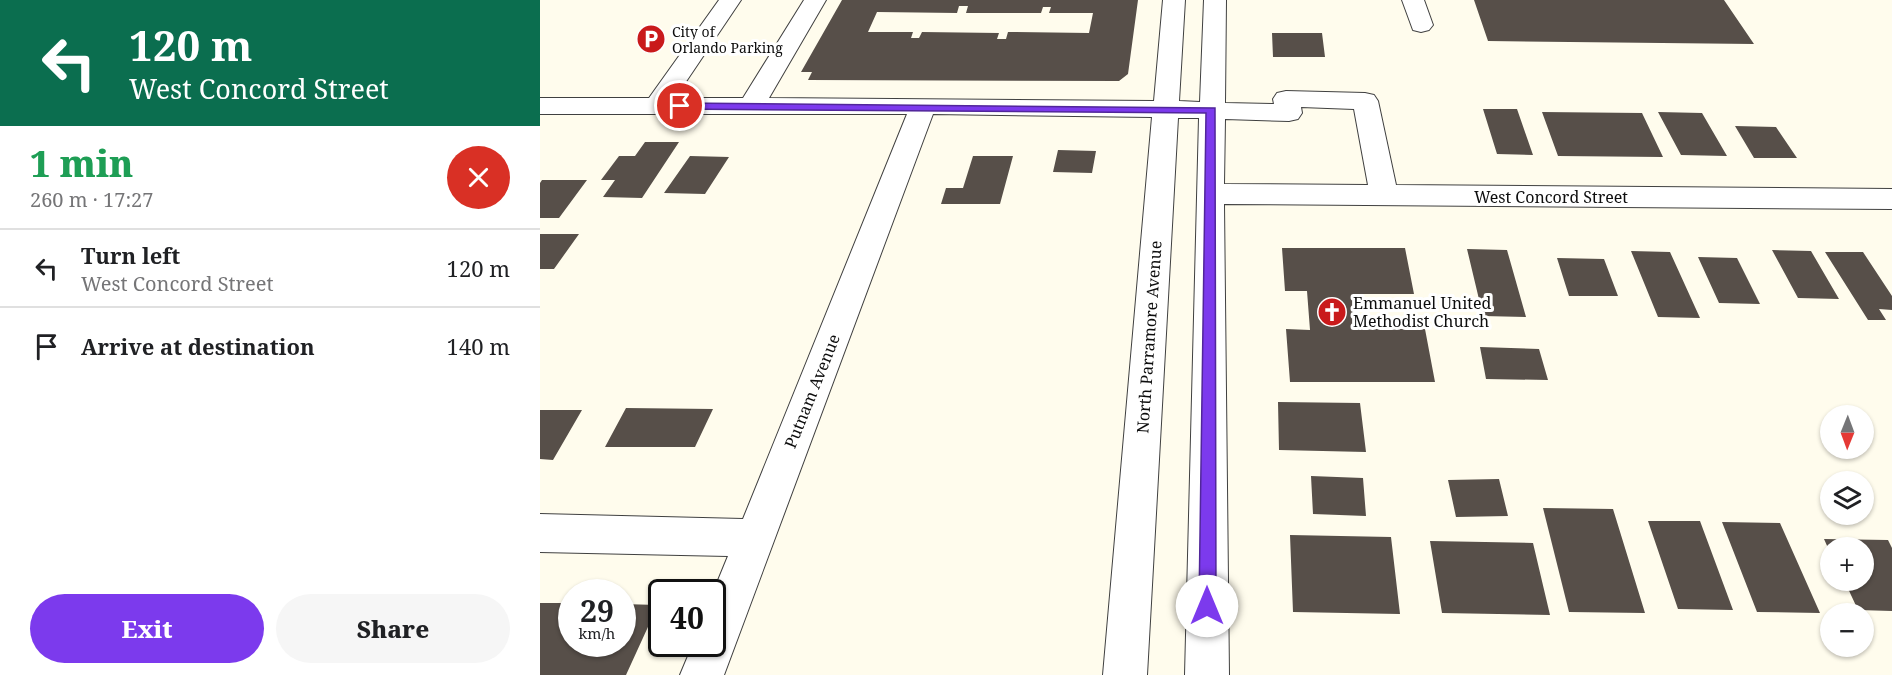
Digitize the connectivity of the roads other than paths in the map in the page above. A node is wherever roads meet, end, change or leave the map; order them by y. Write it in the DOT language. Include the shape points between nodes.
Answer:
graph roads {
  1 [pos="730,0"];
  2 [pos="815,0"];
  3 [pos="1174,0"];
  4 [pos="1215,0"];
  5 [pos="1413,0"];
  6 [pos="1421,25"];
  7 [pos="540,106"];
  8 [pos="656,106"];
  9 [pos="751,106"];
  10 [pos="923,107"];
  11 [pos="1166,110"];
  12 [pos="1212,110"];
  13 [pos="1210,194"];
  14 [pos="1384,196"];
  15 [pos="1892,200"];
  16 [pos="540,533"];
  17 [pos="754,538"];
  18 [pos="702,675"];
  19 [pos="1125,675"];
  20 [pos="1207,675"];
  1 -- 8 [label="street"];
  2 -- 9 [label="street"];
  3 -- 11 [label="street, North Parramore Avenue"];
  4 -- 12 [label="street"];
  5 -- 6 [label="street"];
  7 -- 8 [label="street"];
  8 -- 9 [label="street"];
  9 -- 10 [label="street"];
  10 -- 11 [label="street"];
  10 -- 17 [label="street, Putnam Avenue"];
  11 -- 12 [label="street"];
  11 -- 19 [label="street, North Parramore Avenue"];
  12 -- 13 [label="street"];
  12 -- 14 [label="street" via="1289,113 1286,99 1365,101"];
  13 -- 14 [label="street, West Concord Street"];
  13 -- 20 [label="street"];
  14 -- 15 [label="street, West Concord Street"];
  16 -- 17 [label="street"];
  17 -- 18 [label="street, Putnam Avenue"];
}
